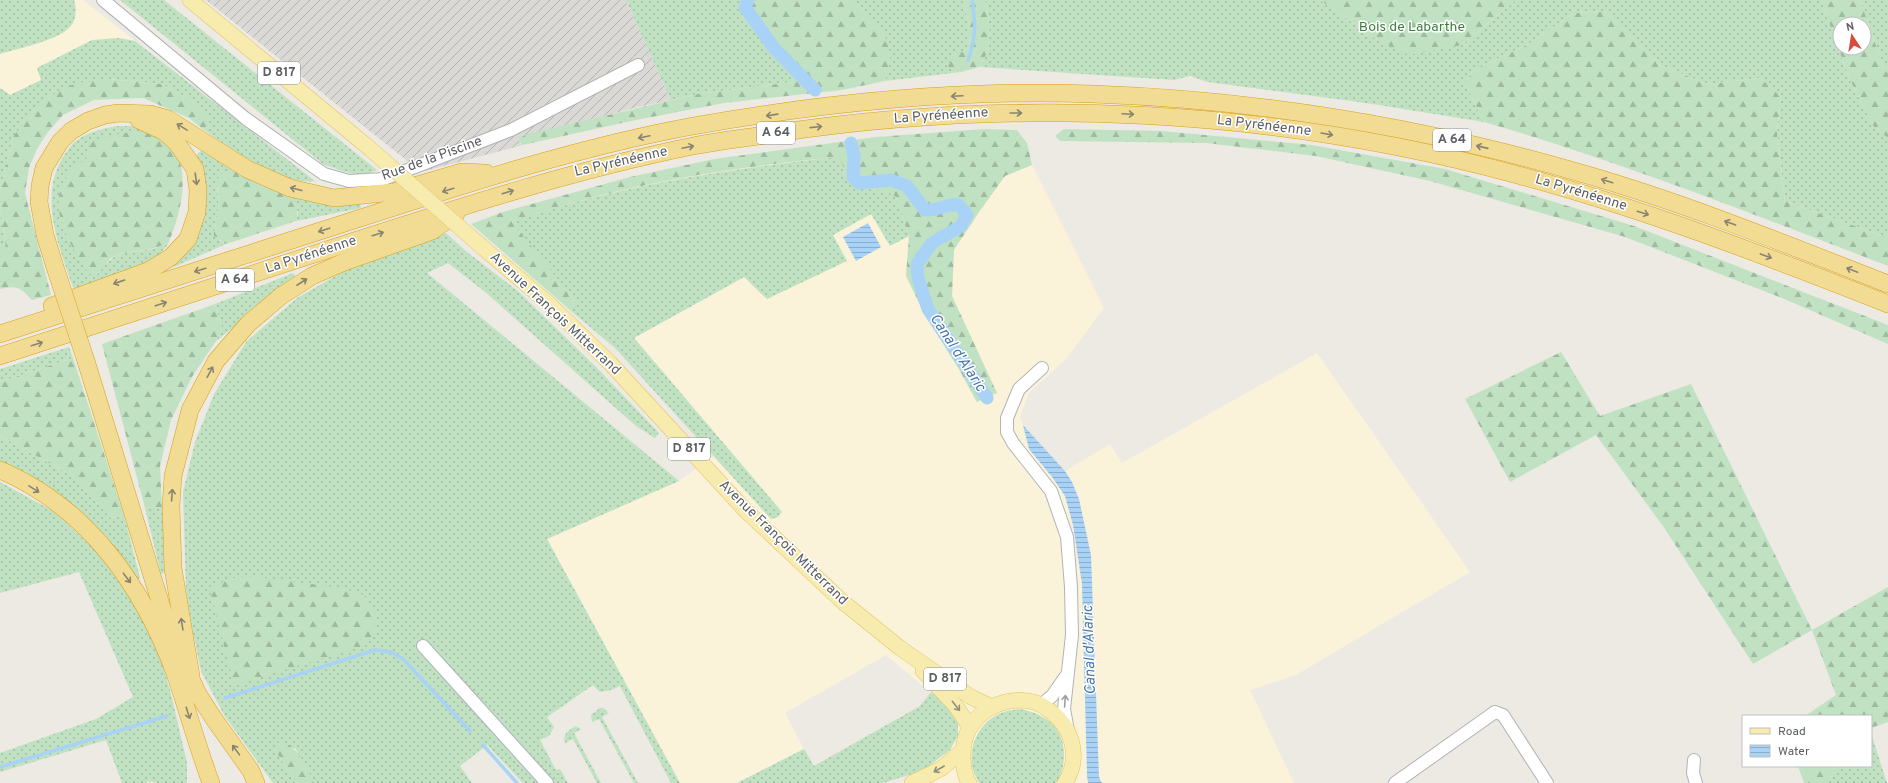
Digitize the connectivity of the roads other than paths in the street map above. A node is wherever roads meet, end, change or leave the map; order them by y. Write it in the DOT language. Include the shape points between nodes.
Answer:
graph roads {
  1 [pos="103,0"];
  2 [pos="190,0"];
  3 [pos="638,65"];
  4 [pos="118,113"];
  5 [pos="498,174"];
  6 [pos="470,204"];
  7 [pos="1888,284"];
  8 [pos="1888,304"];
  9 [pos="32,324"];
  10 [pos="0,334"];
  11 [pos="0,356"];
  12 [pos="1042,368"];
  13 [pos="0,470"];
  14 [pos="423,646"];
  15 [pos="900,648"];
  16 [pos="1068,671"];
  17 [pos="183,676"];
  18 [pos="1041,705"];
  19 [pos="992,706"];
  20 [pos="970,727"];
  21 [pos="1068,731"];
  22 [pos="962,751"];
  23 [pos="1694,760"];
  24 [pos="1070,780"];
  25 [pos="211,783"];
  26 [pos="256,783"];
  27 [pos="547,783"];
  28 [pos="912,783"];
  29 [pos="970,783"];
  30 [pos="1395,783"];
  31 [pos="1547,783"];
  32 [pos="1696,783"];
  1 -- 3 [label="street, Rue de la Piscine" via="245,118 324,174 349,181 384,179 511,130"];
  2 -- 15 [label="main road, Avenue François Mitterrand / D 817, bridge" via="368,146 548,303 610,363 746,511 843,602"];
  5 -- 4 [label="highway, one-way" via="462,172 394,192 334,198 290,188 247,169 168,119 150,114"];
  4 -- 9 [label="highway, one-way" via="147,122 163,131 176,142 195,169 198,190 197,212 188,239 170,257 148,271 51,307"];
  4 -- 17 [label="highway, bridge" via="88,121 71,131 60,142 44,168 39,202 45,236"];
  7 -- 5 [label="highway, La Pyrénéenne / A 64, one-way" via="1690,209 1588,175 1514,155 1416,132 1319,114 1202,101 1091,94 996,94 890,100 694,126"];
  5 -- 9 [label="highway, La Pyrénéenne / A 64, one-way"];
  6 -- 8 [label="highway, La Pyrénéenne / A 64, one-way" via="618,162 698,145 809,128 888,119 995,113 1089,112 1201,118 1317,132 1513,173 1589,194 1687,227"];
  11 -- 6 [label="highway, La Pyrénéenne / A 64, one-way"];
  17 -- 6 [label="highway, one-way" via="173,568 173,476 190,410 216,361 254,320 281,296 312,276 432,231"];
  9 -- 10 [label="highway, La Pyrénéenne / A 64"];
  12 -- 16 [label="street" via="1019,389 1007,418 1007,432 1051,491 1067,537 1072,635"];
  13 -- 17 [label="highway, one-way" via="65,507 101,543 132,585"];
  14 -- 27 [label="street"];
  15 -- 19 [label="main road, Avenue François Mitterrand / D 817" via="971,697"];
  15 -- 20 [label="main road, Avenue François Mitterrand / D 817, one-way" via="955,705"];
  16 -- 18 [label="street" via="1052,696"];
  21 -- 16 [label="street, one-way" via="1064,709"];
  17 -- 25 [label="highway, one-way"];
  26 -- 17 [label="highway, one-way" via="251,771"];
  18 -- 19 [label="main road" via="1016,700"];
  18 -- 21 [label="main road" via="1059,718"];
  19 -- 20 [label="main road"];
  20 -- 22 [label="main road"];
  21 -- 24 [label="main road" via="1074,761"];
  22 -- 28 [label="main road, one-way" via="942,768"];
  22 -- 29 [label="main road"];
  23 -- 32 [label="street"];
  30 -- 31 [label="street" via="1495,712 1503,715"];
}
